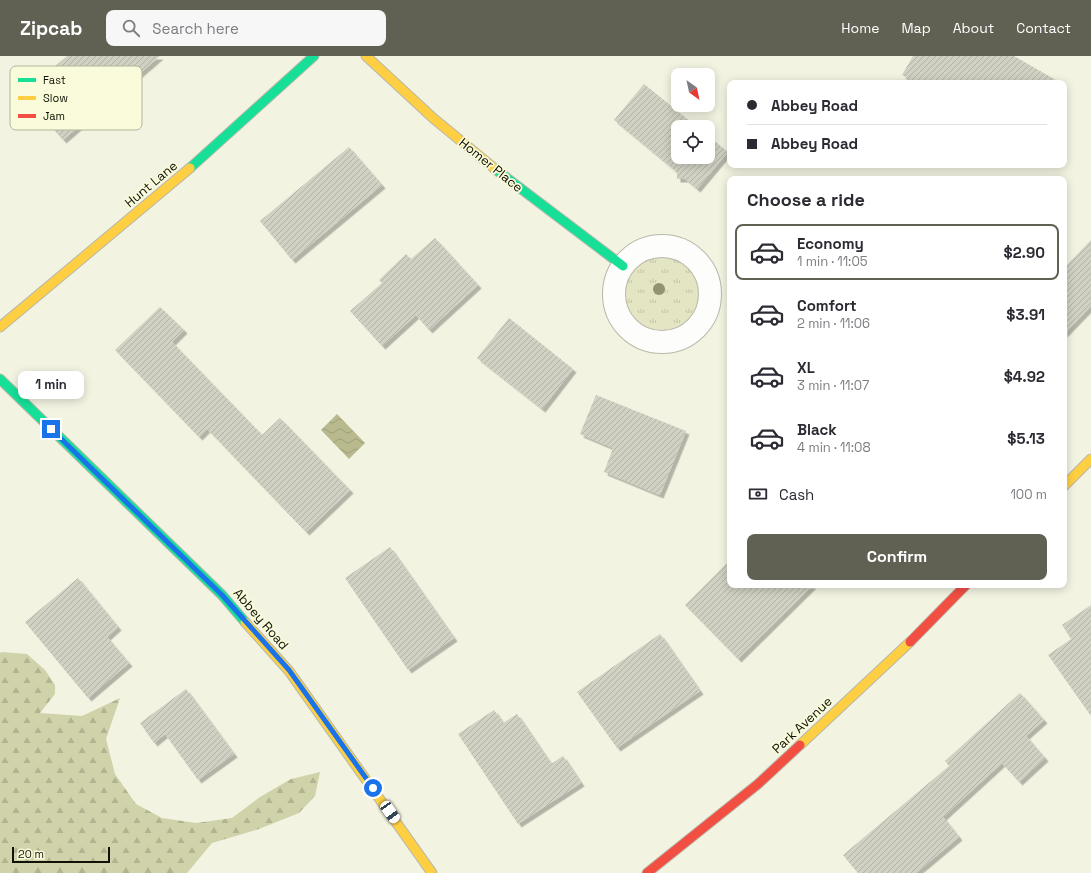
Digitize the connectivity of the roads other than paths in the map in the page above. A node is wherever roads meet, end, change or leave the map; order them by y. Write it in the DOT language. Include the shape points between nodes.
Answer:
graph roads {
  1 [pos="314,56"];
  2 [pos="366,56"];
  3 [pos="624,266"];
  4 [pos="0,327"];
  5 [pos="0,379"];
  6 [pos="1091,459"];
  7 [pos="1067,483"];
  8 [pos="963,588"];
  9 [pos="432,873"];
  10 [pos="647,873"];
  1 -- 4 [label="street, Hunt Lane" via="207,154"];
  2 -- 3 [label="street, Homer Place" via="508,180"];
  3 -- 3 [label="street" via="616,279 616,309 624,323 635,334 648,340 664,342 692,332 702,320 709,306 710,289 706,273 697,260 683,250 667,246 650,247 635,254"];
  5 -- 9 [label="street, Abbey Road" via="222,595 289,670"];
  6 -- 7 [label="street"];
  8 -- 10 [label="street, Park Avenue" via="900,652 758,784"];
}
